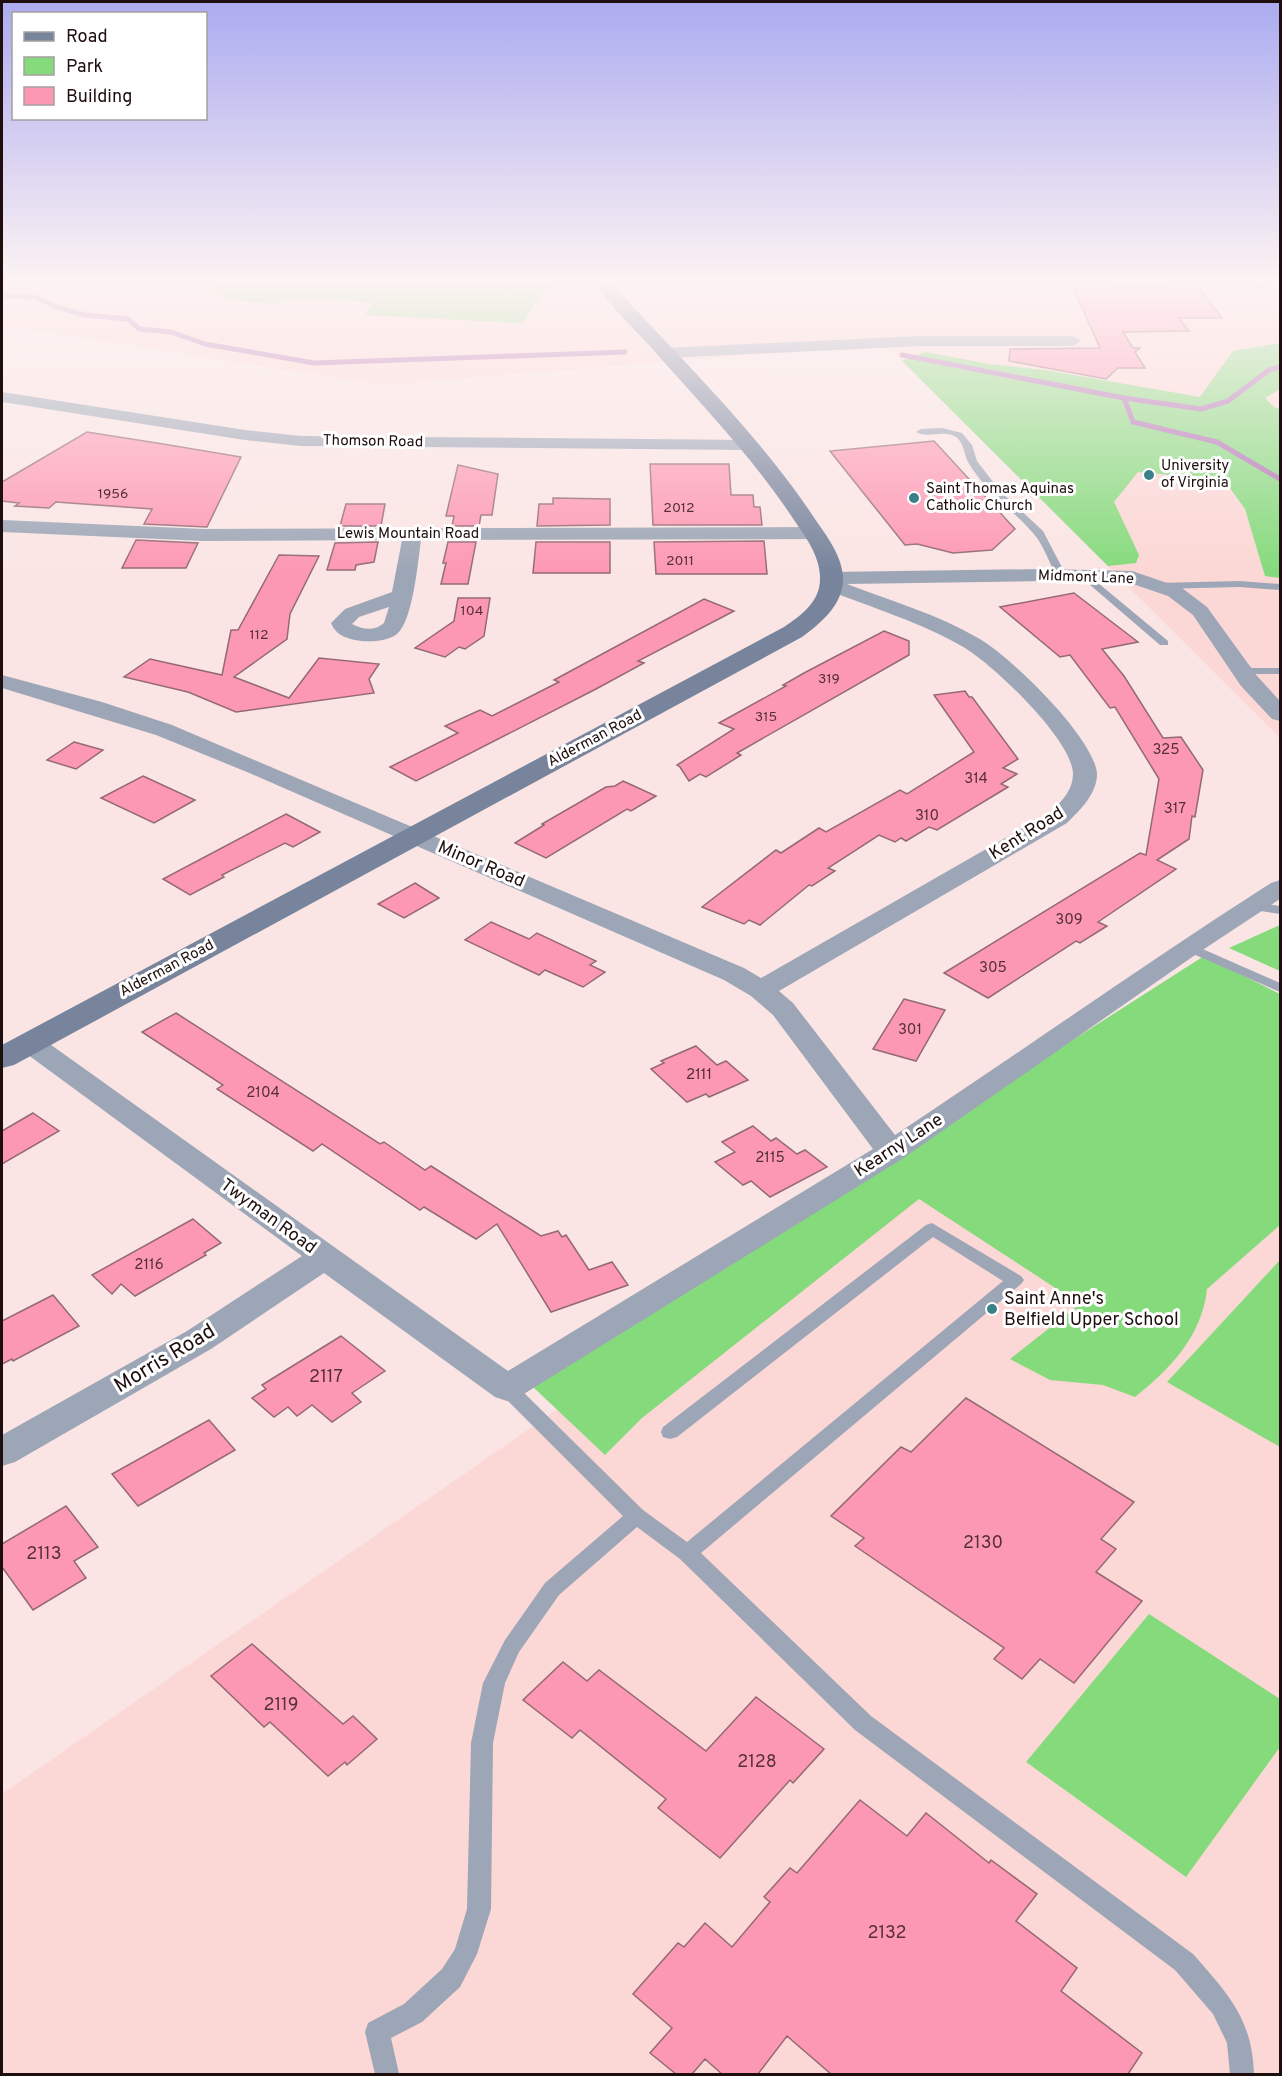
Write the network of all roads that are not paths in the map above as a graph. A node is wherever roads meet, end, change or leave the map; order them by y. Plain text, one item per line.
1 (689, 379) edge
2 (2, 397) edge
3 (921, 432) dead end
4 (749, 445) junction
5 (2, 526) edge
6 (814, 533) junction
7 (413, 534) junction
8 (1061, 575) junction
9 (1086, 576) junction
10 (832, 582) junction
11 (1158, 586) junction
12 (1281, 587) edge
13 (401, 596) dead end
14 (1164, 643) dead end
15 (1281, 670) edge
16 (2, 681) edge
17 (1265, 691) edge
18 (413, 836) junction
19 (1281, 888) edge
20 (1267, 908) edge
21 (1189, 947) junction
22 (1281, 988) edge
23 (761, 990) junction
24 (30, 1043) junction
25 (2, 1058) edge
26 (891, 1152) junction
27 (324, 1257) junction
28 (507, 1388) junction
29 (670, 1432) dead end
30 (2, 1452) edge
31 (636, 1516) junction
32 (687, 1553) junction
33 (387, 2074) edge
34 (1242, 2074) edge

1 - 4 main road
2 - 4 street, Thomson Road
3 - 8 lane
4 - 6 main road
5 - 7 street, Lewis Mountain Road
6 - 7 street, Lewis Mountain Road
6 - 10 main road
7 - 13 street
8 - 9 street, Midmont Lane
8 - 10 street, Midmont Lane
9 - 11 street, Midmont Lane
9 - 14 lane
10 - 18 main road, Alderman Road
10 - 23 street, Kent Road
11 - 12 lane
11 - 17 street, Midmont Lane
15 - 17 lane
16 - 18 street, Minor Road
18 - 23 street, Minor Road
18 - 24 main road, Alderman Road
19 - 20 street, Kearny Lane
20 - 21 street, Kearny Lane
21 - 22 lane
21 - 26 street, Kearny Lane
23 - 26 street, Minor Road
24 - 25 main road, Alderman Road
24 - 27 street, Twyman Road
26 - 28 street, Kearny Lane
27 - 28 street, Twyman Road
27 - 30 street, Morris Road
28 - 31 lane
29 - 32 lane
31 - 32 lane
31 - 33 lane
32 - 34 lane

